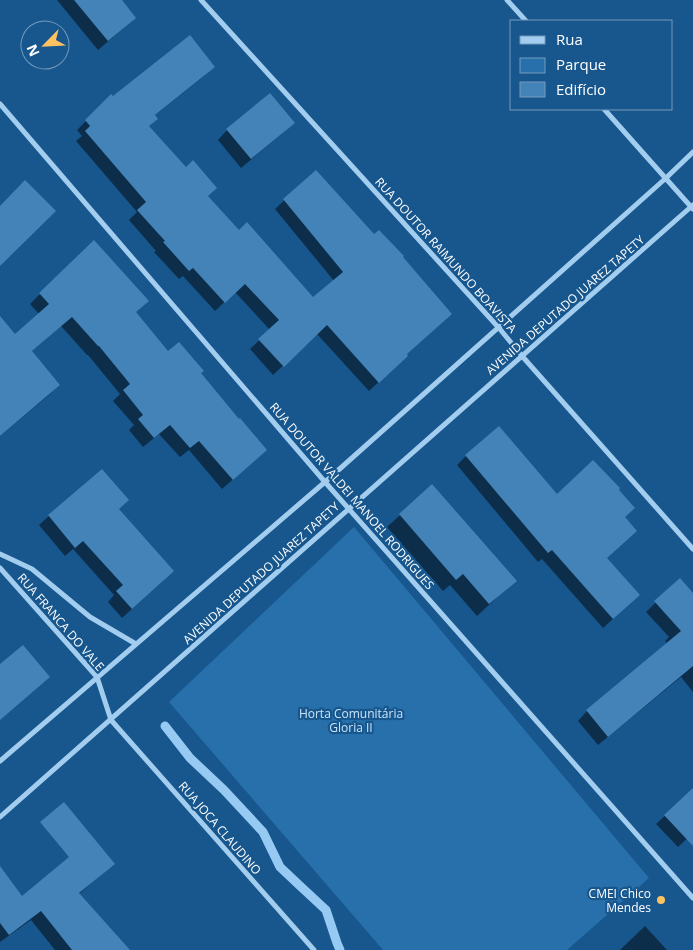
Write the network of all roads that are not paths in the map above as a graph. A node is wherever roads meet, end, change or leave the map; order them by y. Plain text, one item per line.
1 (201, 0) edge
2 (508, 0) edge
3 (525, 20) edge
4 (0, 104) edge
5 (605, 110) edge
6 (693, 152) edge
7 (666, 178) junction
8 (692, 207) edge
9 (499, 328) junction
10 (522, 356) junction
11 (325, 482) junction
12 (349, 508) junction
13 (693, 549) edge
14 (0, 554) edge
15 (0, 568) edge
16 (136, 644) junction
17 (97, 677) junction
18 (111, 720) junction
19 (0, 761) edge
20 (0, 817) edge
21 (693, 898) edge
22 (314, 950) edge

1 - 9 street, RUA DOUTOR RAIMUNDO BOAVISTA
2 - 3 street
4 - 11 street, RUA DOUTOR VALDEI MANOEL RODRIGUES
5 - 7 street
6 - 7 street, AVENIDA DEPUTADO JUAREZ TAPETY
7 - 8 street
7 - 9 street, AVENIDA DEPUTADO JUAREZ TAPETY
8 - 10 street, AVENIDA DEPUTADO JUAREZ TAPETY
9 - 10 street, RUA DOUTOR RAIMUNDO BOAVISTA
9 - 11 street, AVENIDA DEPUTADO JUAREZ TAPETY
10 - 12 street, AVENIDA DEPUTADO JUAREZ TAPETY
10 - 13 street, RUA DOUTOR RAIMUNDO BOAVISTA
11 - 12 street, RUA DOUTOR VALDEI MANOEL RODRIGUES
11 - 16 street, AVENIDA DEPUTADO JUAREZ TAPETY
12 - 18 street, AVENIDA DEPUTADO JUAREZ TAPETY
12 - 21 street, RUA DOUTOR VALDEI MANOEL RODRIGUES
14 - 16 street
15 - 17 street, RUA FRANCA DO VALE
16 - 17 street, AVENIDA DEPUTADO JUAREZ TAPETY
17 - 18 street, RUA FRANCA DO VALE
17 - 19 street, AVENIDA DEPUTADO JUAREZ TAPETY
18 - 20 street, AVENIDA DEPUTADO JUAREZ TAPETY
18 - 22 street, RUA JOCA CLAUDINO

